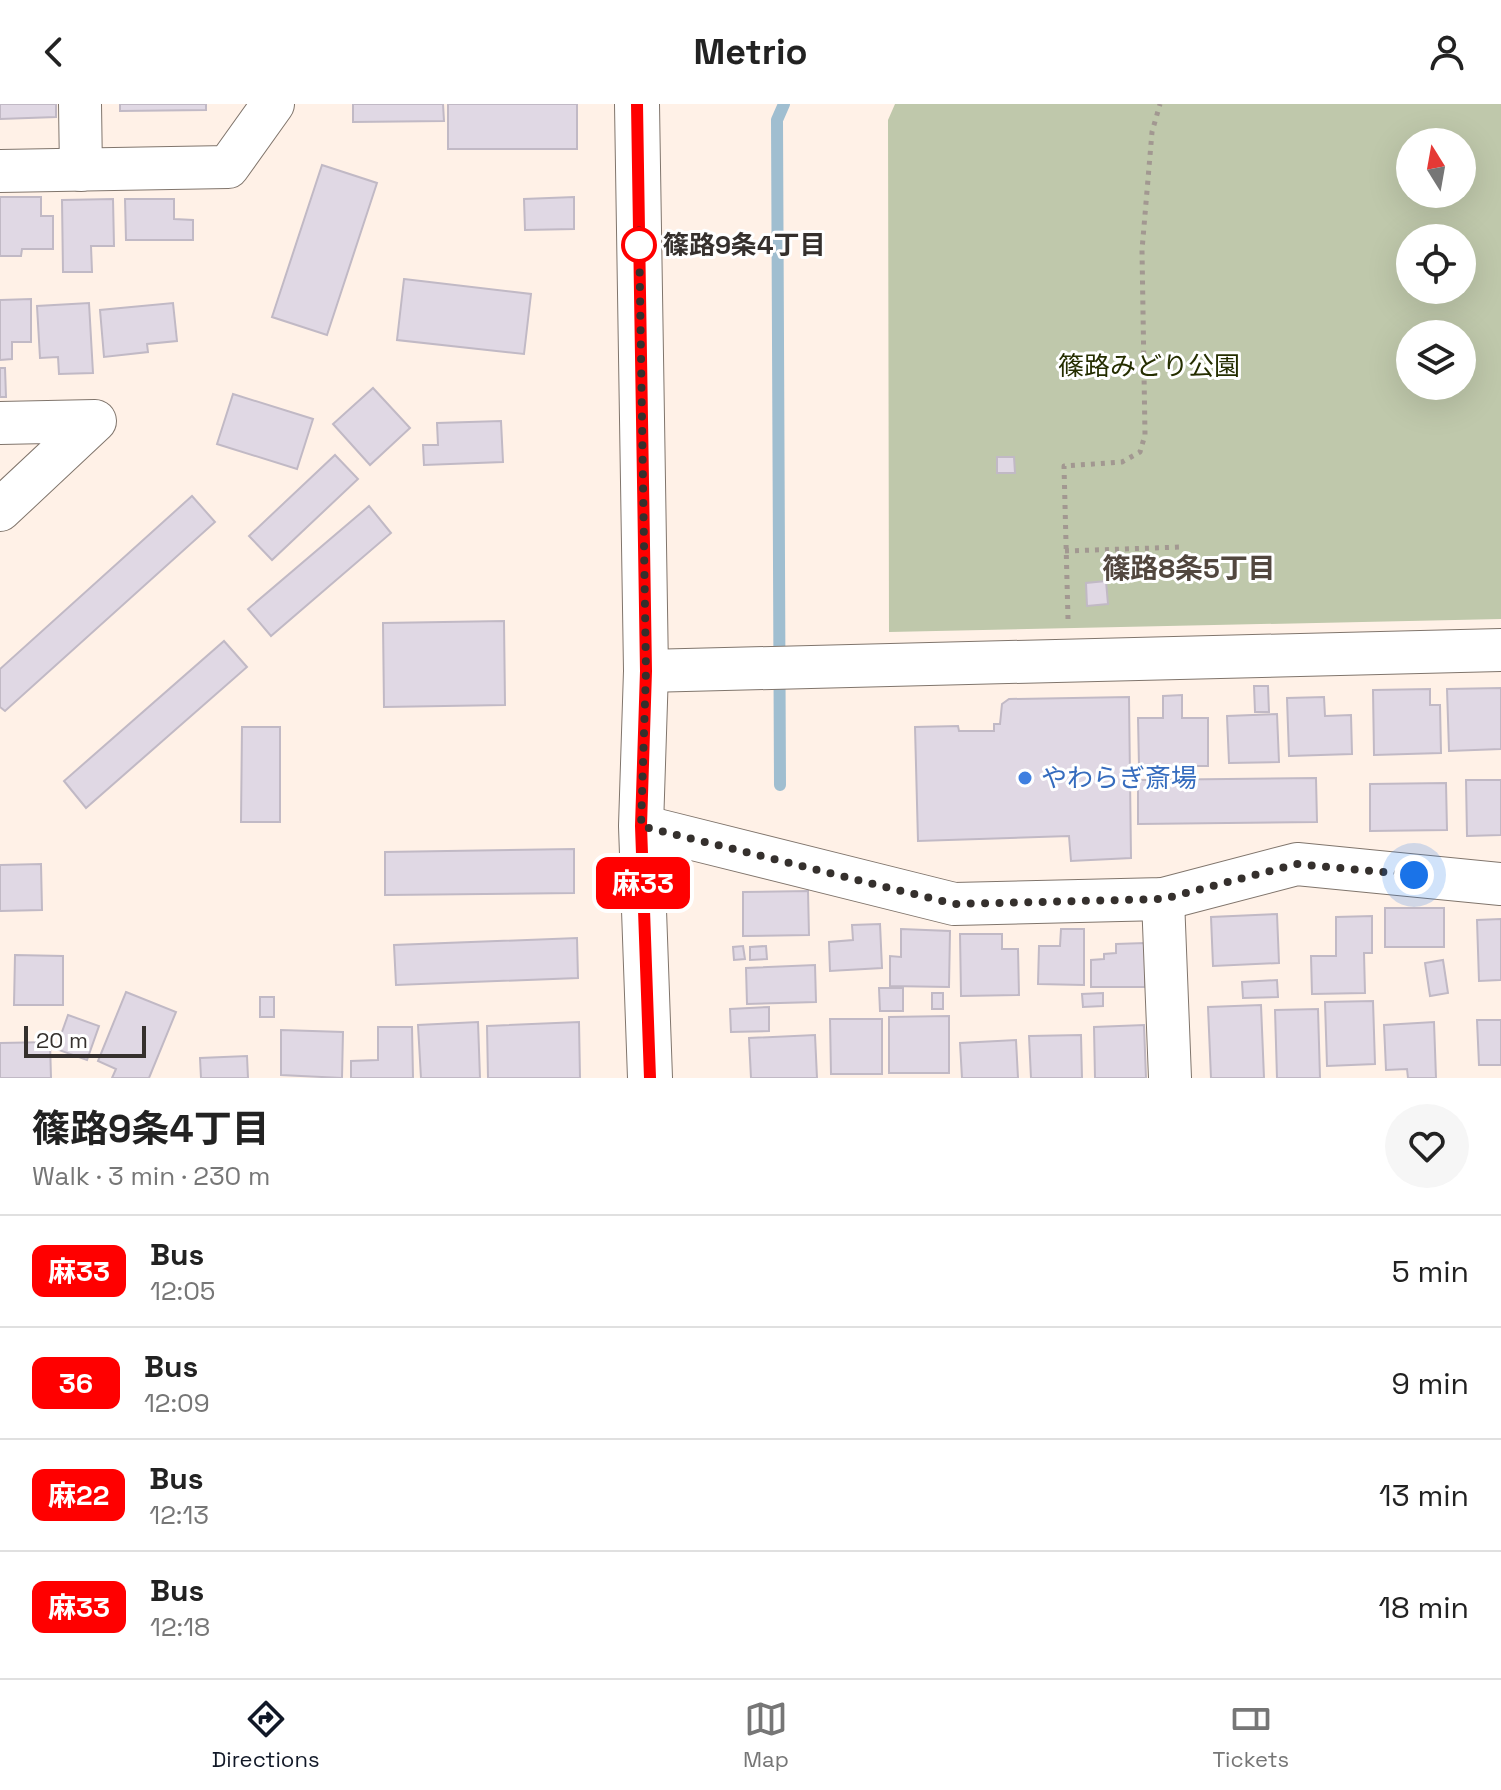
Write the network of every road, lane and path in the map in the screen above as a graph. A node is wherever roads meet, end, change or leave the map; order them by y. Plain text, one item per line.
1 (80, 104) edge
2 (273, 104) edge
3 (637, 104) edge
4 (1160, 104) edge
5 (81, 170) junction
6 (0, 171) edge
7 (0, 423) edge
8 (0, 510) edge
9 (1182, 547) dead end
10 (1065, 551) junction
11 (1068, 622) dead end
12 (1501, 650) edge
13 (646, 671) junction
14 (641, 826) junction
15 (1501, 884) edge
16 (1163, 899) junction
17 (650, 1078) edge
18 (1170, 1078) edge

1 - 5 street
2 - 5 street
3 - 13 main road
4 - 10 path
5 - 6 street
7 - 8 street
9 - 10 path
10 - 11 path
12 - 13 street
13 - 14 main road
14 - 16 street
14 - 17 main road
15 - 16 street
16 - 18 street

